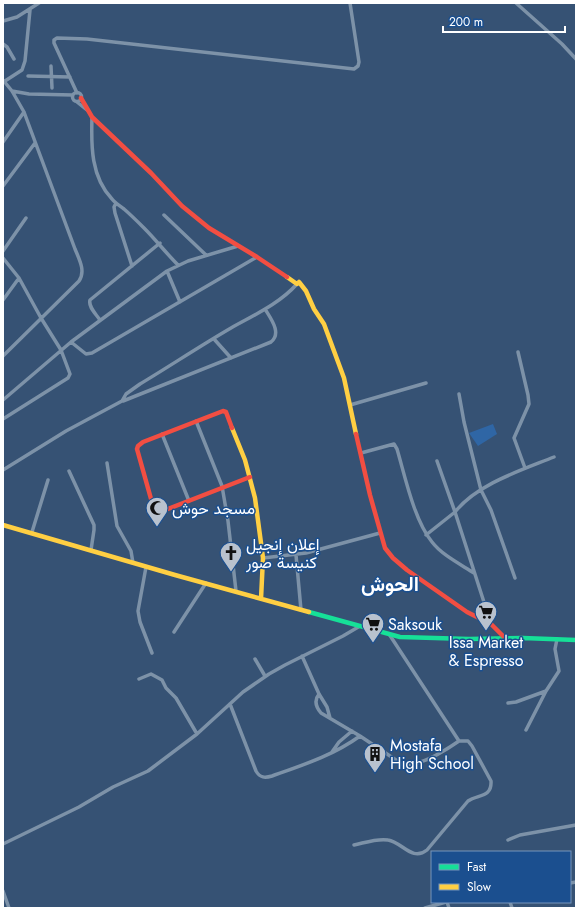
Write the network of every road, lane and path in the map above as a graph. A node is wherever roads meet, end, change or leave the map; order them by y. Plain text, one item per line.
1 (39, 3) edge
2 (350, 3) edge
3 (516, 3) edge
4 (30, 10) junction
5 (3, 21) edge
6 (3, 44) edge
7 (576, 59) edge
8 (14, 60) dead end
9 (51, 66) dead end
10 (28, 76) dead end
11 (51, 77) junction
12 (70, 77) junction
13 (4, 80) edge
14 (52, 88) dead end
15 (12, 91) junction
16 (77, 93) junction
17 (73, 95) junction
18 (81, 98) junction
19 (77, 102) junction
20 (87, 110) junction
21 (24, 112) junction
22 (92, 117) junction
23 (3, 142) edge
24 (35, 143) junction
25 (3, 186) edge
26 (116, 203) junction
27 (164, 215) dead end
28 (26, 218) dead end
29 (160, 243) junction
30 (238, 246) junction
31 (3, 251) edge
32 (206, 255) junction
33 (257, 256) junction
34 (3, 258) edge
35 (178, 265) junction
36 (132, 266) junction
37 (167, 271) junction
38 (19, 278) junction
39 (296, 284) junction
40 (3, 300) edge
41 (180, 302) junction
42 (265, 309) junction
43 (41, 318) junction
44 (100, 320) junction
45 (214, 339) junction
46 (71, 342) junction
47 (61, 350) junction
48 (518, 352) dead end
49 (3, 356) edge
50 (231, 358) junction
51 (426, 382) dead end
52 (140, 384) junction
53 (149, 390) junction
54 (459, 394) dead end
55 (3, 400) edge
56 (122, 401) junction
57 (350, 405) junction
58 (3, 420) edge
59 (196, 420) junction
60 (162, 434) junction
61 (361, 452) junction
62 (554, 457) dead end
63 (437, 461) dead end
64 (107, 463) dead end
65 (525, 468) junction
66 (3, 470) edge
67 (69, 471) dead end
68 (250, 477) junction
69 (48, 480) dead end
70 (222, 486) junction
71 (481, 490) junction
72 (189, 501) junction
73 (455, 512) junction
74 (3, 525) edge
75 (32, 532) junction
76 (380, 533) junction
77 (426, 535) junction
78 (91, 550) junction
79 (296, 554) junction
80 (263, 558) junction
81 (133, 563) junction
82 (146, 566) junction
83 (474, 574) junction
84 (515, 578) dead end
85 (206, 584) junction
86 (236, 592) junction
87 (261, 599) junction
88 (301, 610) junction
89 (491, 624) junction
90 (360, 626) junction
91 (174, 632) dead end
92 (389, 634) junction
93 (505, 638) junction
94 (557, 639) junction
95 (576, 640) edge
96 (152, 653) dead end
97 (302, 656) junction
98 (255, 659) dead end
99 (265, 676) junction
100 (139, 679) dead end
101 (546, 691) junction
102 (319, 694) junction
103 (508, 703) dead end
104 (230, 704) junction
105 (330, 718) junction
106 (526, 730) dead end
107 (352, 731) junction
108 (197, 734) junction
109 (360, 736) junction
110 (459, 741) junction
111 (332, 752) junction
112 (576, 825) edge
113 (508, 840) dead end
114 (3, 844) edge
115 (354, 845) dead end
116 (3, 891) edge
117 (442, 903) edge
118 (9, 908) edge
119 (425, 908) edge

1 - 4 street
2 - 12 street
3 - 7 street
4 - 5 street
4 - 13 street
6 - 8 street
9 - 11 street
10 - 11 street
11 - 12 street
11 - 14 street
12 - 16 street
13 - 15 street
15 - 17 street
15 - 21 street
16 - 17 street
16 - 18 street
17 - 19 street
18 - 19 street
18 - 20 street
19 - 20 street
20 - 22 street
21 - 23 street
21 - 24 street
22 - 26 street
22 - 30 street
24 - 25 street
24 - 43 street
26 - 29 street
26 - 36 street
27 - 32 street
28 - 31 street
29 - 35 street
29 - 36 street
30 - 32 street
30 - 33 street
32 - 35 street
33 - 39 street
33 - 41 street
34 - 38 street
35 - 37 street
36 - 44 street
37 - 41 street
37 - 44 street
38 - 40 street
38 - 43 street
39 - 42 street
39 - 57 street
41 - 46 street
42 - 45 street
42 - 50 street
43 - 47 street
43 - 49 street
44 - 46 street
45 - 50 street
45 - 52 street
46 - 47 street
47 - 55 street
47 - 58 street
48 - 65 street
50 - 53 street
51 - 57 street
52 - 53 street
52 - 56 street
53 - 56 street
54 - 71 street
56 - 66 street
57 - 61 street
59 - 60 street
59 - 68 street
59 - 70 street
60 - 72 street
60 - 72 street
61 - 76 street
61 - 77 street
62 - 65 street
63 - 73 street
64 - 81 street
65 - 71 street
67 - 78 street
68 - 70 street
68 - 80 street
69 - 75 street
70 - 72 street
70 - 86 street
71 - 73 street
71 - 84 street
73 - 77 street
73 - 83 street
74 - 75 street
75 - 78 street
76 - 79 street
76 - 89 street
77 - 83 street
78 - 81 street
79 - 80 street
79 - 88 street
80 - 87 street
81 - 82 street
82 - 85 street
82 - 96 street
83 - 89 street
85 - 86 street
85 - 91 street
86 - 87 street
87 - 88 street
88 - 90 street
89 - 93 street
90 - 92 street
90 - 97 street
92 - 93 street
92 - 110 street
93 - 94 street
94 - 95 street
94 - 101 street
97 - 99 street
97 - 102 street
98 - 99 street
99 - 104 street
100 - 108 street
101 - 103 street
101 - 106 street
102 - 105 street
102 - 105 street
104 - 108 street
104 - 111 street
105 - 107 street
107 - 109 street
107 - 111 street
108 - 114 street
109 - 110 street
109 - 111 street
110 - 115 street
112 - 113 street
116 - 118 street
117 - 119 street

